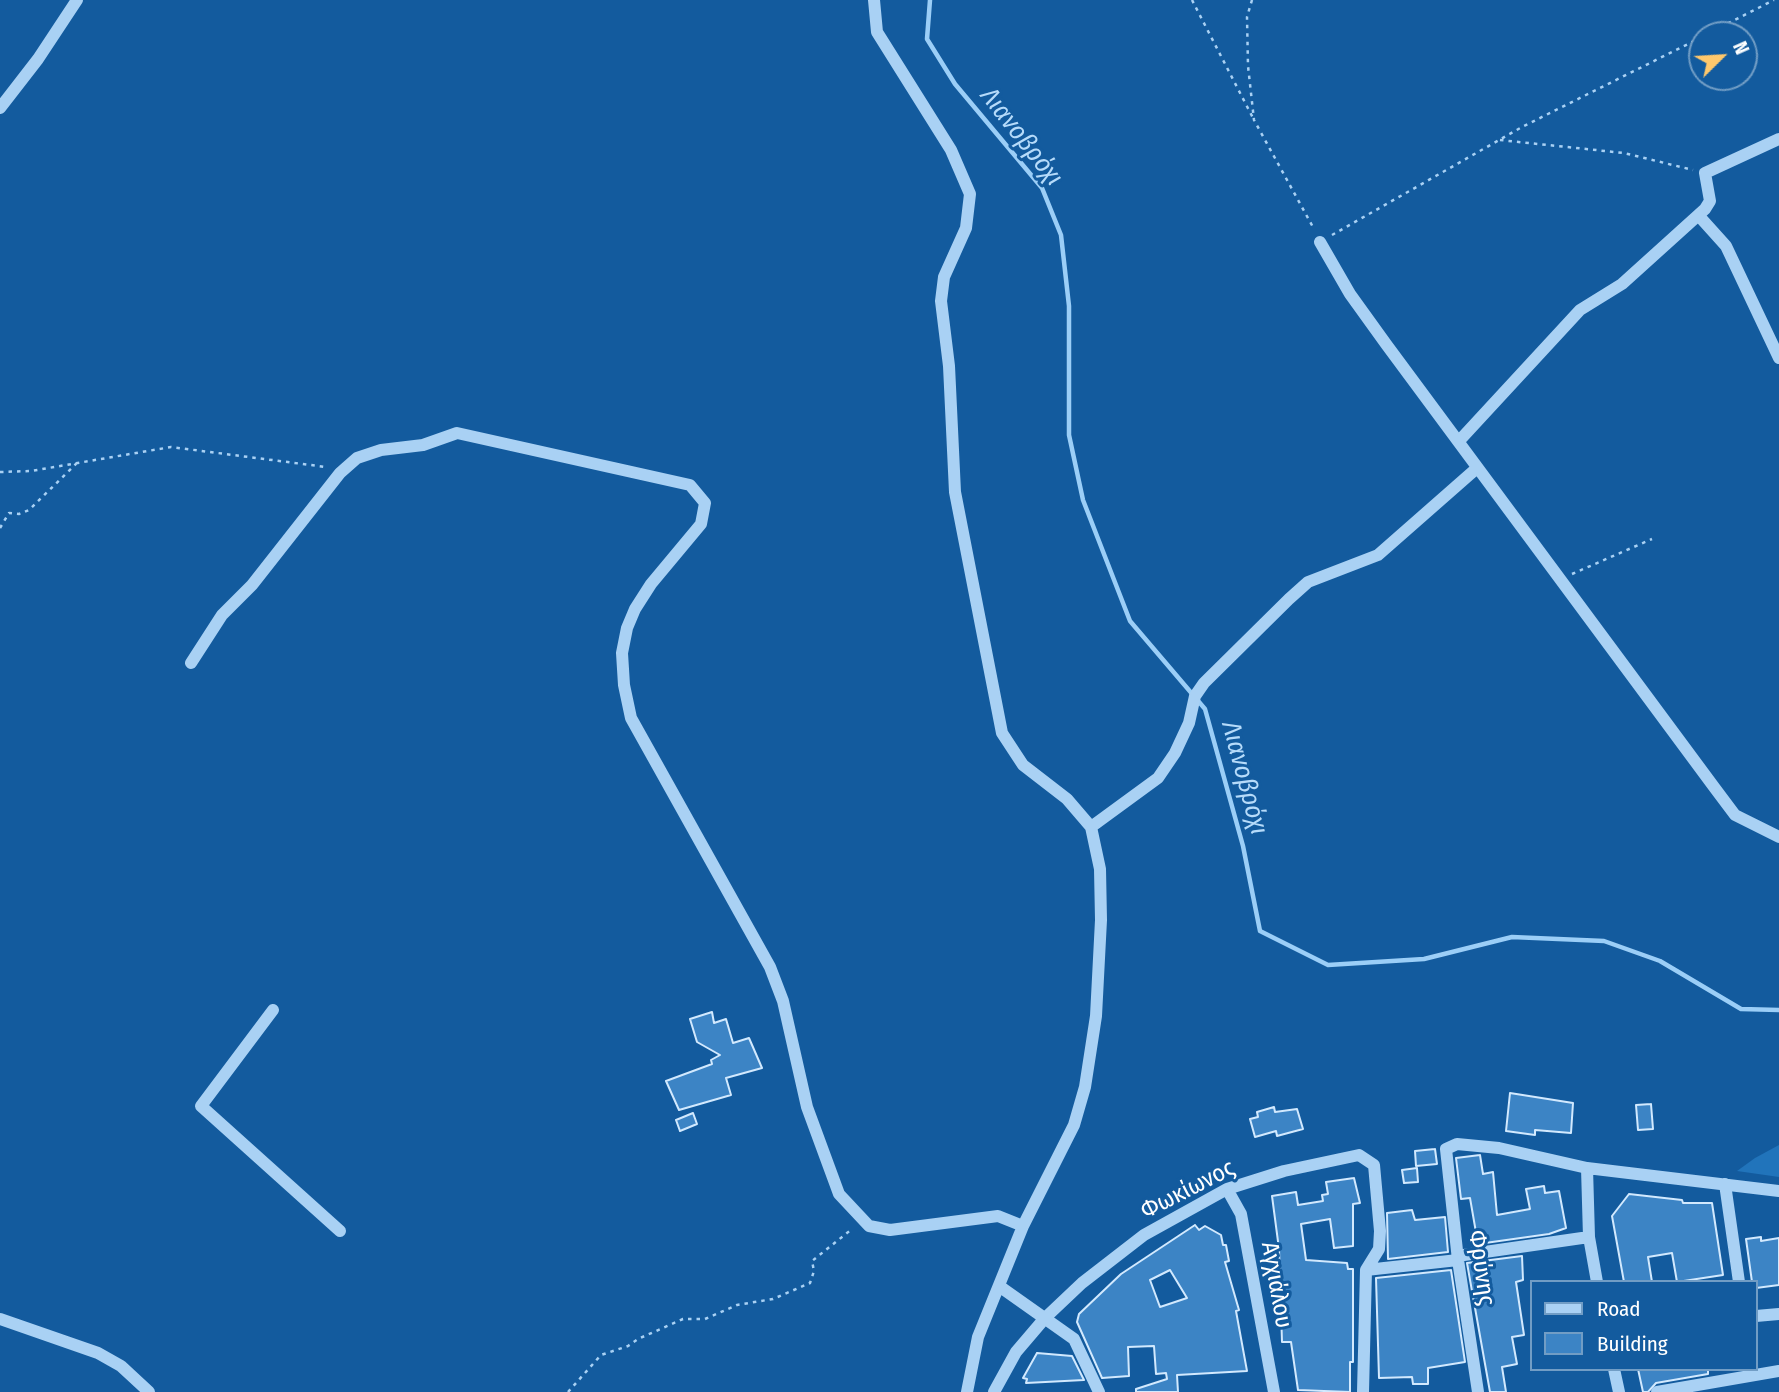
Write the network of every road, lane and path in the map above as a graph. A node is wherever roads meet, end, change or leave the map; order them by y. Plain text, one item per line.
1 (77, 0) edge
2 (874, 0) edge
3 (1192, 0) edge
4 (1252, 0) edge
5 (1774, 0) edge
6 (1733, 21) edge
7 (1688, 44) edge
8 (0, 108) edge
9 (1254, 120) junction
10 (1779, 139) edge
11 (1500, 140) junction
12 (1705, 173) junction
13 (1699, 216) junction
14 (1320, 242) junction
15 (1779, 358) edge
16 (1459, 441) junction
17 (79, 461) junction
18 (347, 467) junction
19 (1477, 468) junction
20 (0, 472) edge
21 (0, 528) edge
22 (1652, 539) dead end
23 (1559, 580) junction
24 (191, 663) dead end
25 (1091, 827) junction
26 (1779, 838) edge
27 (273, 1010) dead end
28 (1587, 1168) junction
29 (1724, 1184) junction
30 (1227, 1189) junction
31 (1779, 1191) edge
32 (863, 1220) junction
33 (1023, 1226) junction
34 (340, 1231) dead end
35 (1588, 1237) junction
36 (1458, 1258) junction
37 (1366, 1270) junction
38 (1597, 1280) edge
39 (1739, 1280) edge
40 (999, 1286) junction
41 (1779, 1314) edge
42 (1758, 1315) edge
43 (1045, 1318) junction
44 (0, 1319) edge
45 (1614, 1371) edge
46 (1779, 1371) edge
47 (1753, 1373) edge
48 (149, 1392) edge
49 (568, 1392) edge
50 (967, 1392) edge
51 (994, 1392) edge
52 (1099, 1392) edge
53 (1274, 1392) edge
54 (1363, 1392) edge
55 (1478, 1392) edge
56 (1619, 1392) edge
57 (1657, 1392) edge

1 - 8 street
2 - 25 street
3 - 9 path
4 - 9 path
5 - 6 path
7 - 11 path
9 - 14 path
10 - 12 street
11 - 12 path
11 - 14 path
12 - 13 street
13 - 15 street
13 - 16 street
14 - 16 street
16 - 19 street
17 - 18 path
17 - 20 path
17 - 21 path
18 - 24 street
18 - 32 street
19 - 23 street
19 - 25 street
22 - 23 path
23 - 26 street
25 - 33 street
27 - 34 street
28 - 29 street
28 - 35 street
28 - 36 street, Φρύνης
29 - 31 street
29 - 39 street
30 - 37 street, Φωκίωνος
30 - 43 street, Φωκίωνος
30 - 53 street, Αγχιάλου
32 - 33 street
32 - 49 path
33 - 40 street
35 - 36 street
35 - 38 street
36 - 37 street
36 - 55 street, Φρύνης
37 - 54 street
40 - 43 street
40 - 50 street
41 - 42 street
43 - 51 street, Φωκίωνος
43 - 52 street
44 - 48 street
45 - 56 street
46 - 47 street
47 - 57 street

